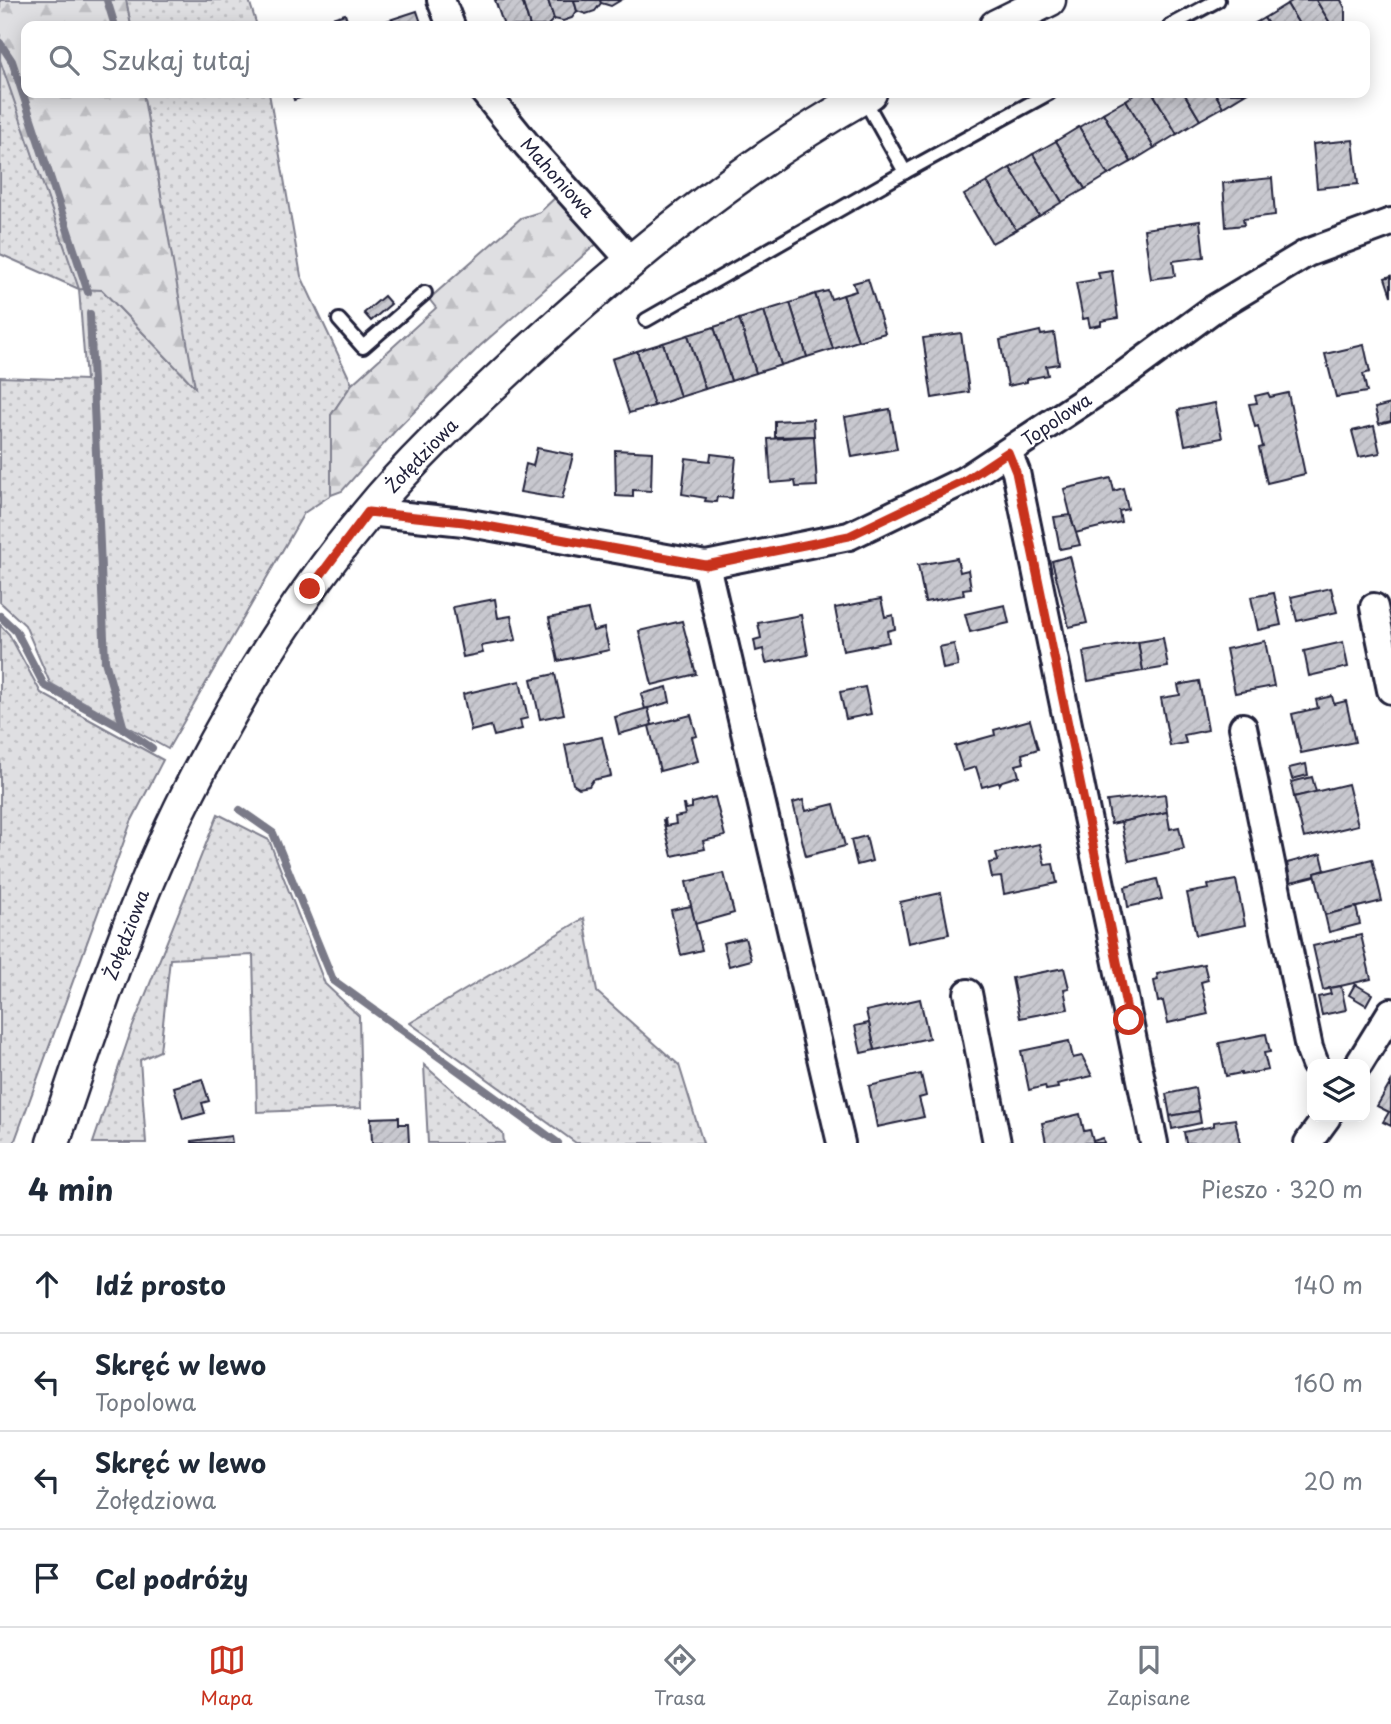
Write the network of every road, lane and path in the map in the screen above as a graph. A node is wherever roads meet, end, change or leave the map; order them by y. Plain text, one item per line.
1 (441, 0) edge
2 (1049, 0) edge
3 (1218, 0) edge
4 (448, 21) edge
5 (1006, 21) edge
6 (1179, 21) edge
7 (489, 98) edge
8 (861, 98) edge
9 (868, 98) edge
10 (1040, 98) edge
11 (905, 172) junction
12 (1391, 222) edge
13 (631, 261) junction
14 (425, 293) dead end
15 (339, 320) dead end
16 (646, 320) dead end
17 (1008, 452) junction
18 (368, 512) junction
19 (706, 565) junction
20 (1374, 607) dead end
21 (1391, 690) edge
22 (1243, 727) dead end
23 (968, 993) dead end
24 (1391, 1012) edge
25 (1313, 1059) edge
26 (1362, 1059) edge
27 (1323, 1122) edge
28 (53, 1143) edge
29 (841, 1143) edge
30 (997, 1143) edge
31 (1154, 1143) edge
32 (1308, 1143) edge

1 - 4 street
2 - 5 street
3 - 6 lane
7 - 13 street, Mahoniowa
8 - 13 street, Żołędziowa
9 - 11 lane
10 - 11 lane
11 - 16 lane
12 - 17 street, Topolowa
13 - 18 street, Żołędziowa
14 - 15 lane
17 - 19 street, Topolowa
17 - 31 street
18 - 19 street, Topolowa
18 - 28 street, Żołędziowa
19 - 29 street
20 - 21 street
22 - 25 street
23 - 30 street
24 - 26 street
27 - 32 street

